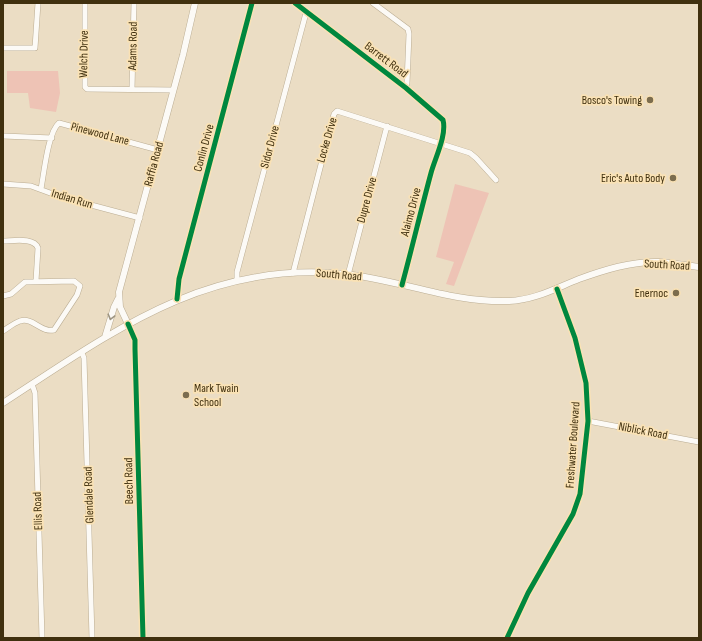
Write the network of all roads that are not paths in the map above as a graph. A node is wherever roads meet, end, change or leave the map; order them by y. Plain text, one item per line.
1 (38, 3) edge
2 (85, 3) edge
3 (134, 3) edge
4 (195, 3) edge
5 (252, 3) edge
6 (295, 3) edge
7 (373, 3) edge
8 (306, 13) junction
9 (3, 48) edge
10 (406, 88) junction
11 (132, 89) junction
12 (173, 90) junction
13 (387, 126) junction
14 (3, 136) edge
15 (52, 138) junction
16 (440, 144) junction
17 (158, 150) junction
18 (496, 180) dead end
19 (3, 184) edge
20 (41, 189) junction
21 (140, 218) junction
22 (3, 241) edge
23 (699, 267) edge
24 (293, 273) junction
25 (348, 275) junction
26 (36, 281) junction
27 (237, 281) junction
28 (402, 285) junction
29 (557, 289) junction
30 (3, 296) edge
31 (118, 299) junction
32 (177, 300) junction
33 (128, 324) junction
34 (3, 331) edge
35 (105, 337) junction
36 (82, 353) junction
37 (32, 384) junction
38 (3, 403) edge
39 (588, 421) junction
40 (699, 442) edge
41 (42, 638) edge
42 (92, 638) edge
43 (143, 638) edge
44 (507, 638) edge

1 - 9 street
2 - 11 street, Welch Drive
3 - 11 street, Adams Road
4 - 12 main road, Raffia Road
5 - 32 street, Conlin Drive
6 - 8 street, Barrett Road
7 - 10 street
8 - 10 street, Barrett Road
8 - 27 street, Sidor Drive
10 - 16 street, Barrett Road
11 - 12 street, Welch Drive
12 - 17 main road, Raffia Road
13 - 16 street, Locke Drive
13 - 24 street, Locke Drive
13 - 25 street, Dupre Drive
14 - 15 street
15 - 17 street, Pinewood Lane
15 - 20 street
16 - 18 street, Locke Drive
16 - 28 street, Alaimo Drive
17 - 21 main road, Raffia Road
19 - 20 street, Indian Run
20 - 21 street, Indian Run
21 - 31 main road, Raffia Road
22 - 26 street
23 - 29 main road, South Road
24 - 25 main road, South Road
24 - 27 main road, South Road
25 - 28 main road, South Road
26 - 30 street
26 - 34 street
27 - 32 main road, South Road
28 - 29 main road, South Road
29 - 39 street, Freshwater Boulevard
31 - 33 main road
31 -> 35 main road, Raffia Road
32 - 33 main road, South Road
33 - 35 main road, South Road
33 - 43 street, Beech Road
35 - 36 main road, South Road
36 - 37 main road, South Road
36 - 42 street, Glendale Road
37 - 38 main road, South Road
37 - 41 street, Ellis Road
39 - 40 street, Niblick Road
39 - 44 street, Freshwater Boulevard

